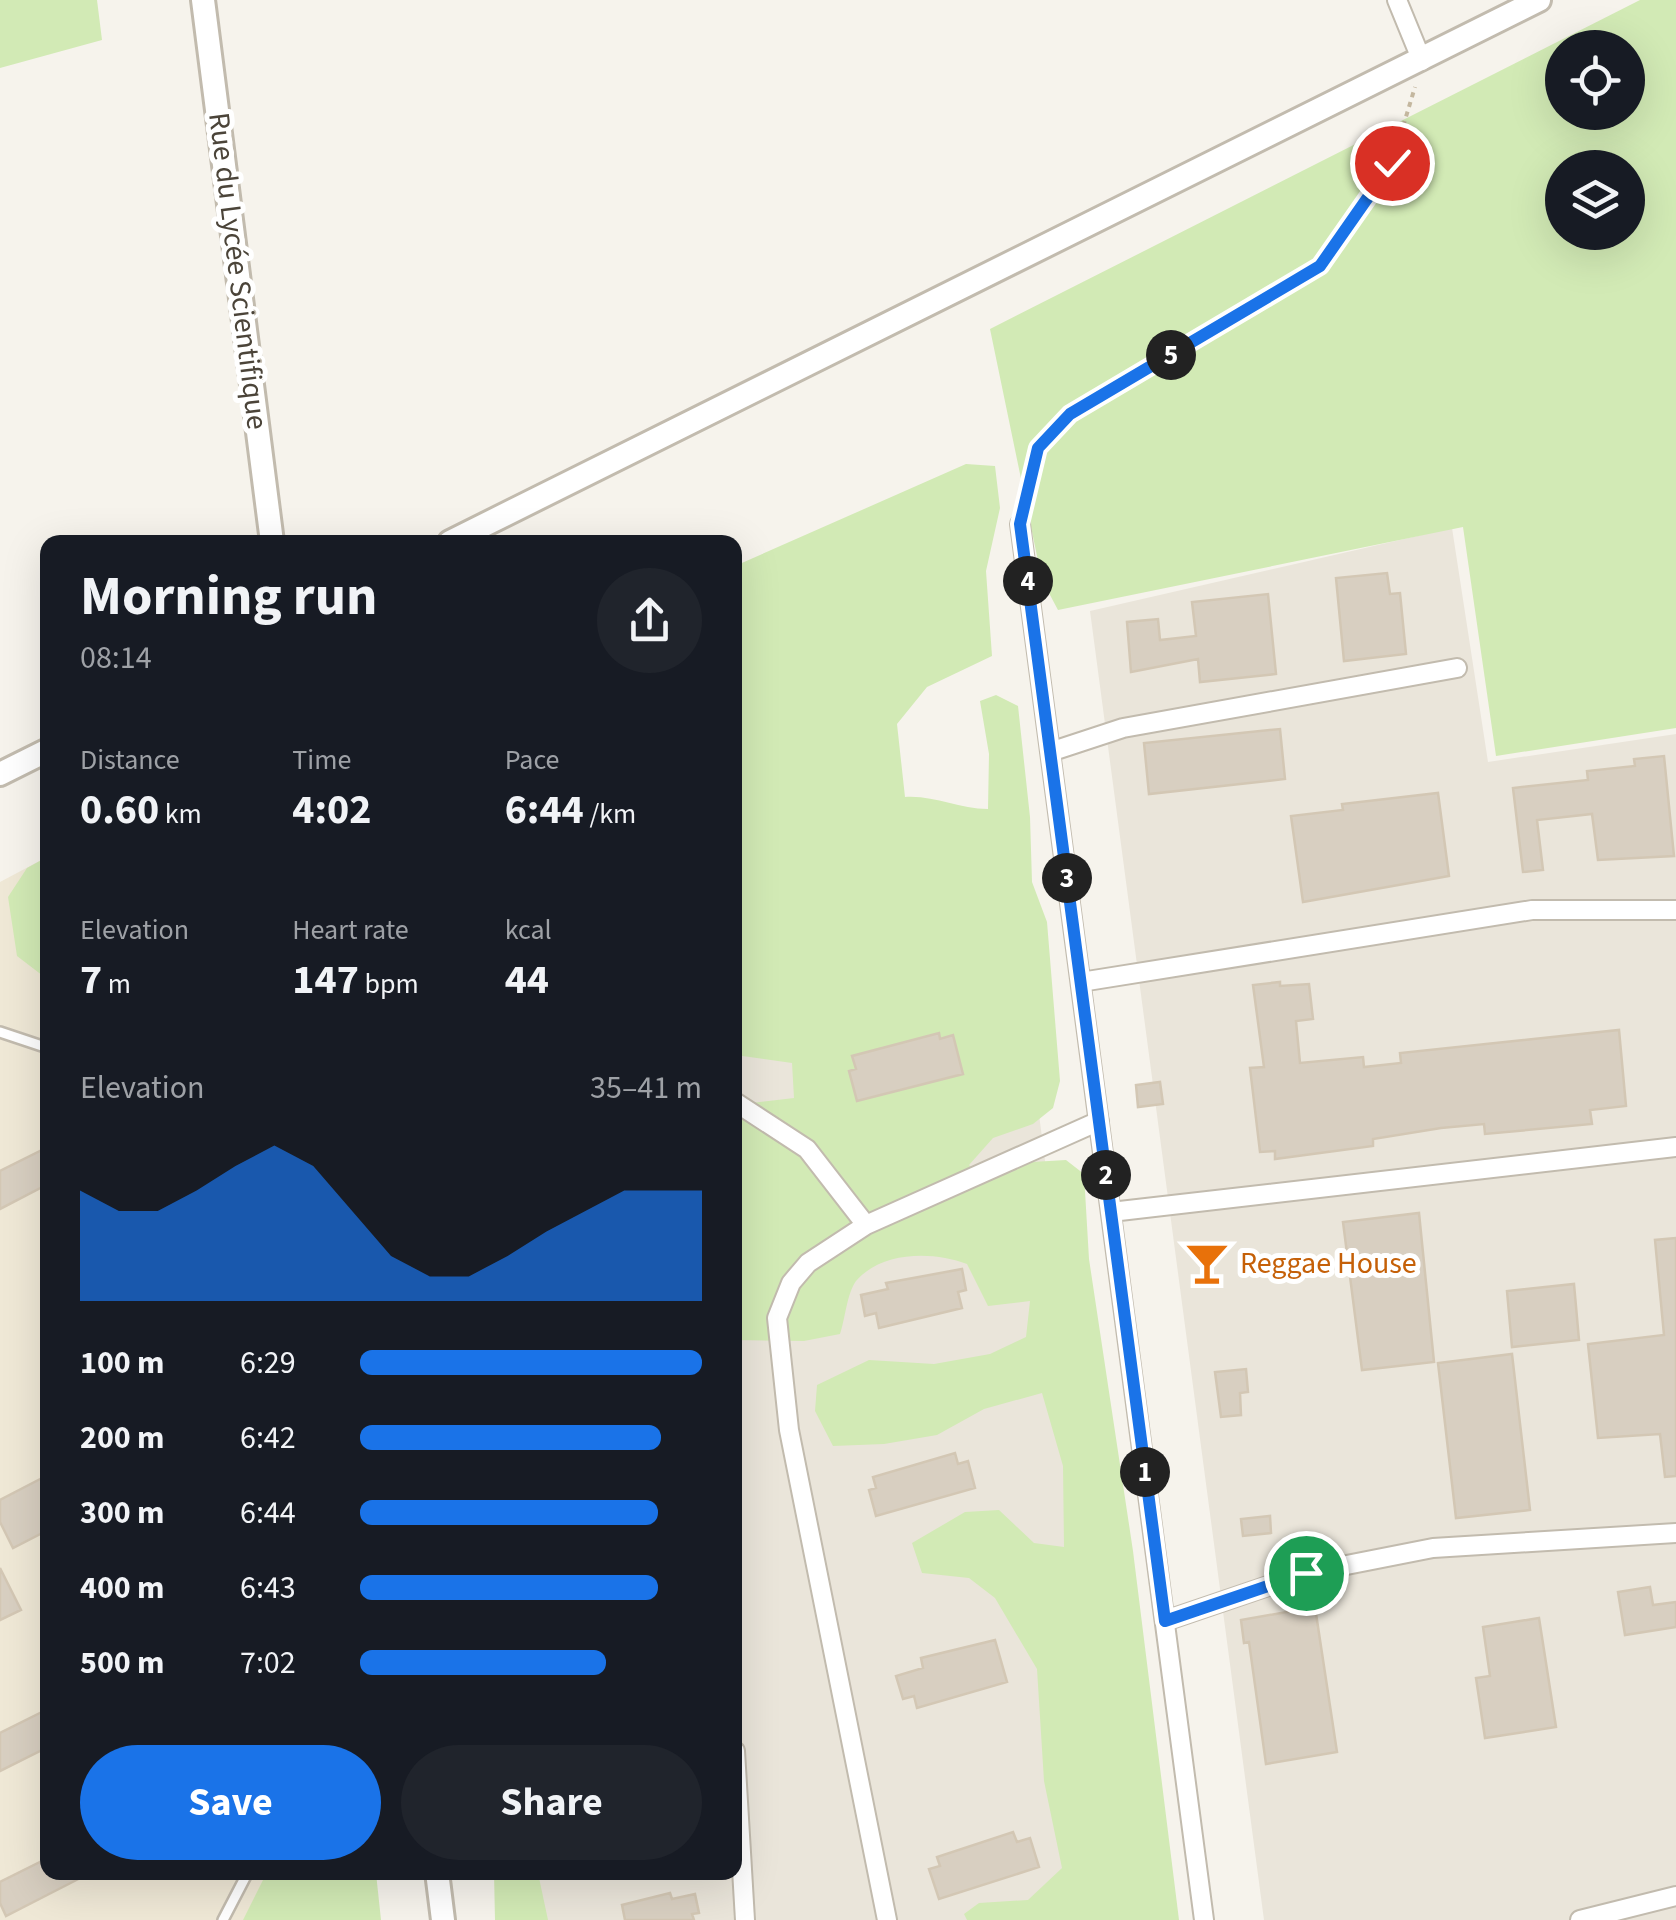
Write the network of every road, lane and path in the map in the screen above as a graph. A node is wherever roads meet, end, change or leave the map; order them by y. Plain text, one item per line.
1 (203, 0) edge
2 (1397, 0) edge
3 (1539, 0) edge
4 (1422, 61) junction
5 (1020, 524) joint
6 (271, 535) edge
7 (464, 535) edge
8 (1458, 668) dead end
9 (1050, 752) junction
10 (40, 754) edge
11 (0, 774) edge
12 (1676, 910) edge
13 (1081, 982) junction
14 (0, 1032) edge
15 (40, 1045) edge
16 (742, 1107) edge
17 (1099, 1120) junction
18 (1676, 1147) edge
19 (1111, 1212) junction
20 (866, 1225) junction
21 (1676, 1533) edge
22 (1165, 1621) junction
23 (742, 1869) edge
24 (244, 1880) edge
25 (438, 1880) edge
26 (1676, 1896) edge
27 (223, 1920) edge
28 (443, 1920) edge
29 (745, 1920) edge
30 (886, 1920) edge
31 (1204, 1920) edge
32 (1580, 1920) edge

1 - 6 street, Rue du Lycée Scientifique
2 - 4 street
3 - 4 street
4 - 5 path
4 - 7 street
5 - 9 street
8 - 9 street
9 - 13 street
10 - 11 street
12 - 13 street
13 - 17 street
14 - 15 lane
16 - 20 street
17 - 19 street
17 - 20 street
18 - 19 street
19 - 22 street
20 - 30 street
21 - 22 street
22 - 31 street
23 - 29 street
24 - 27 lane
25 - 28 street
26 - 32 street

